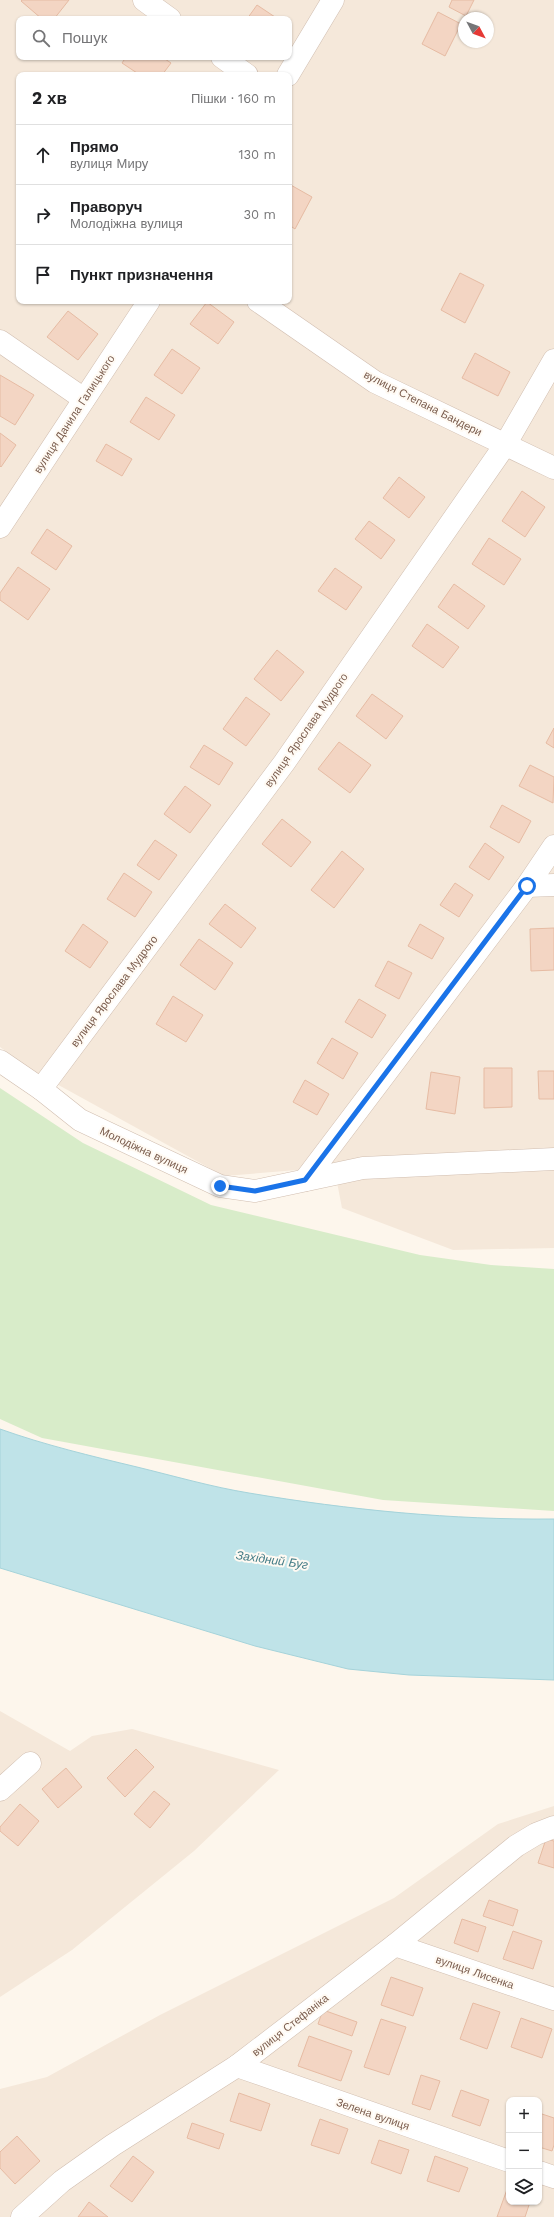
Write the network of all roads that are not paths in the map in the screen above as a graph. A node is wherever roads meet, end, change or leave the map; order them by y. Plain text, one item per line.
1 (144, 0) edge
2 (333, 0) edge
3 (166, 16) edge
4 (226, 60) edge
5 (243, 72) edge
6 (290, 72) edge
7 (147, 304) edge
8 (262, 304) edge
9 (0, 341) edge
10 (554, 360) edge
11 (84, 399) junction
12 (505, 445) junction
13 (554, 468) edge
14 (0, 527) edge
15 (554, 846) edge
16 (554, 885) edge
17 (527, 886) junction
18 (0, 1061) edge
19 (41, 1089) junction
20 (554, 1159) edge
21 (305, 1180) junction
22 (30, 1763) dead end
23 (0, 1790) edge
24 (554, 1827) edge
25 (395, 1944) junction
26 (554, 1999) edge
27 (237, 2066) junction
28 (506, 2160) edge
29 (542, 2173) edge
30 (554, 2177) edge
31 (22, 2217) edge

1 - 3 street
2 - 6 street
4 - 5 street
7 - 11 street, вулиця Данила Галицького
8 - 12 street, вулиця Степана Бандери
9 - 11 street
10 - 12 street, вулиця Ярослава Мудрого
11 - 14 street, вулиця Данила Галицького
12 - 13 street, вулиця Степана Бандери
12 - 19 street, вулиця Ярослава Мудрого
15 - 17 street
16 - 17 street
17 - 21 street
18 - 19 street, Молодіжна вулиця
19 - 21 street, Молодіжна вулиця
20 - 21 street, Молодіжна вулиця
22 - 23 street
24 - 25 street, вулиця Стефаніка
25 - 26 street, вулиця Лисенка
25 - 27 street, вулиця Стефаніка
27 - 28 street, Зелена вулиця
27 - 31 street, вулиця Стефаніка
29 - 30 street

